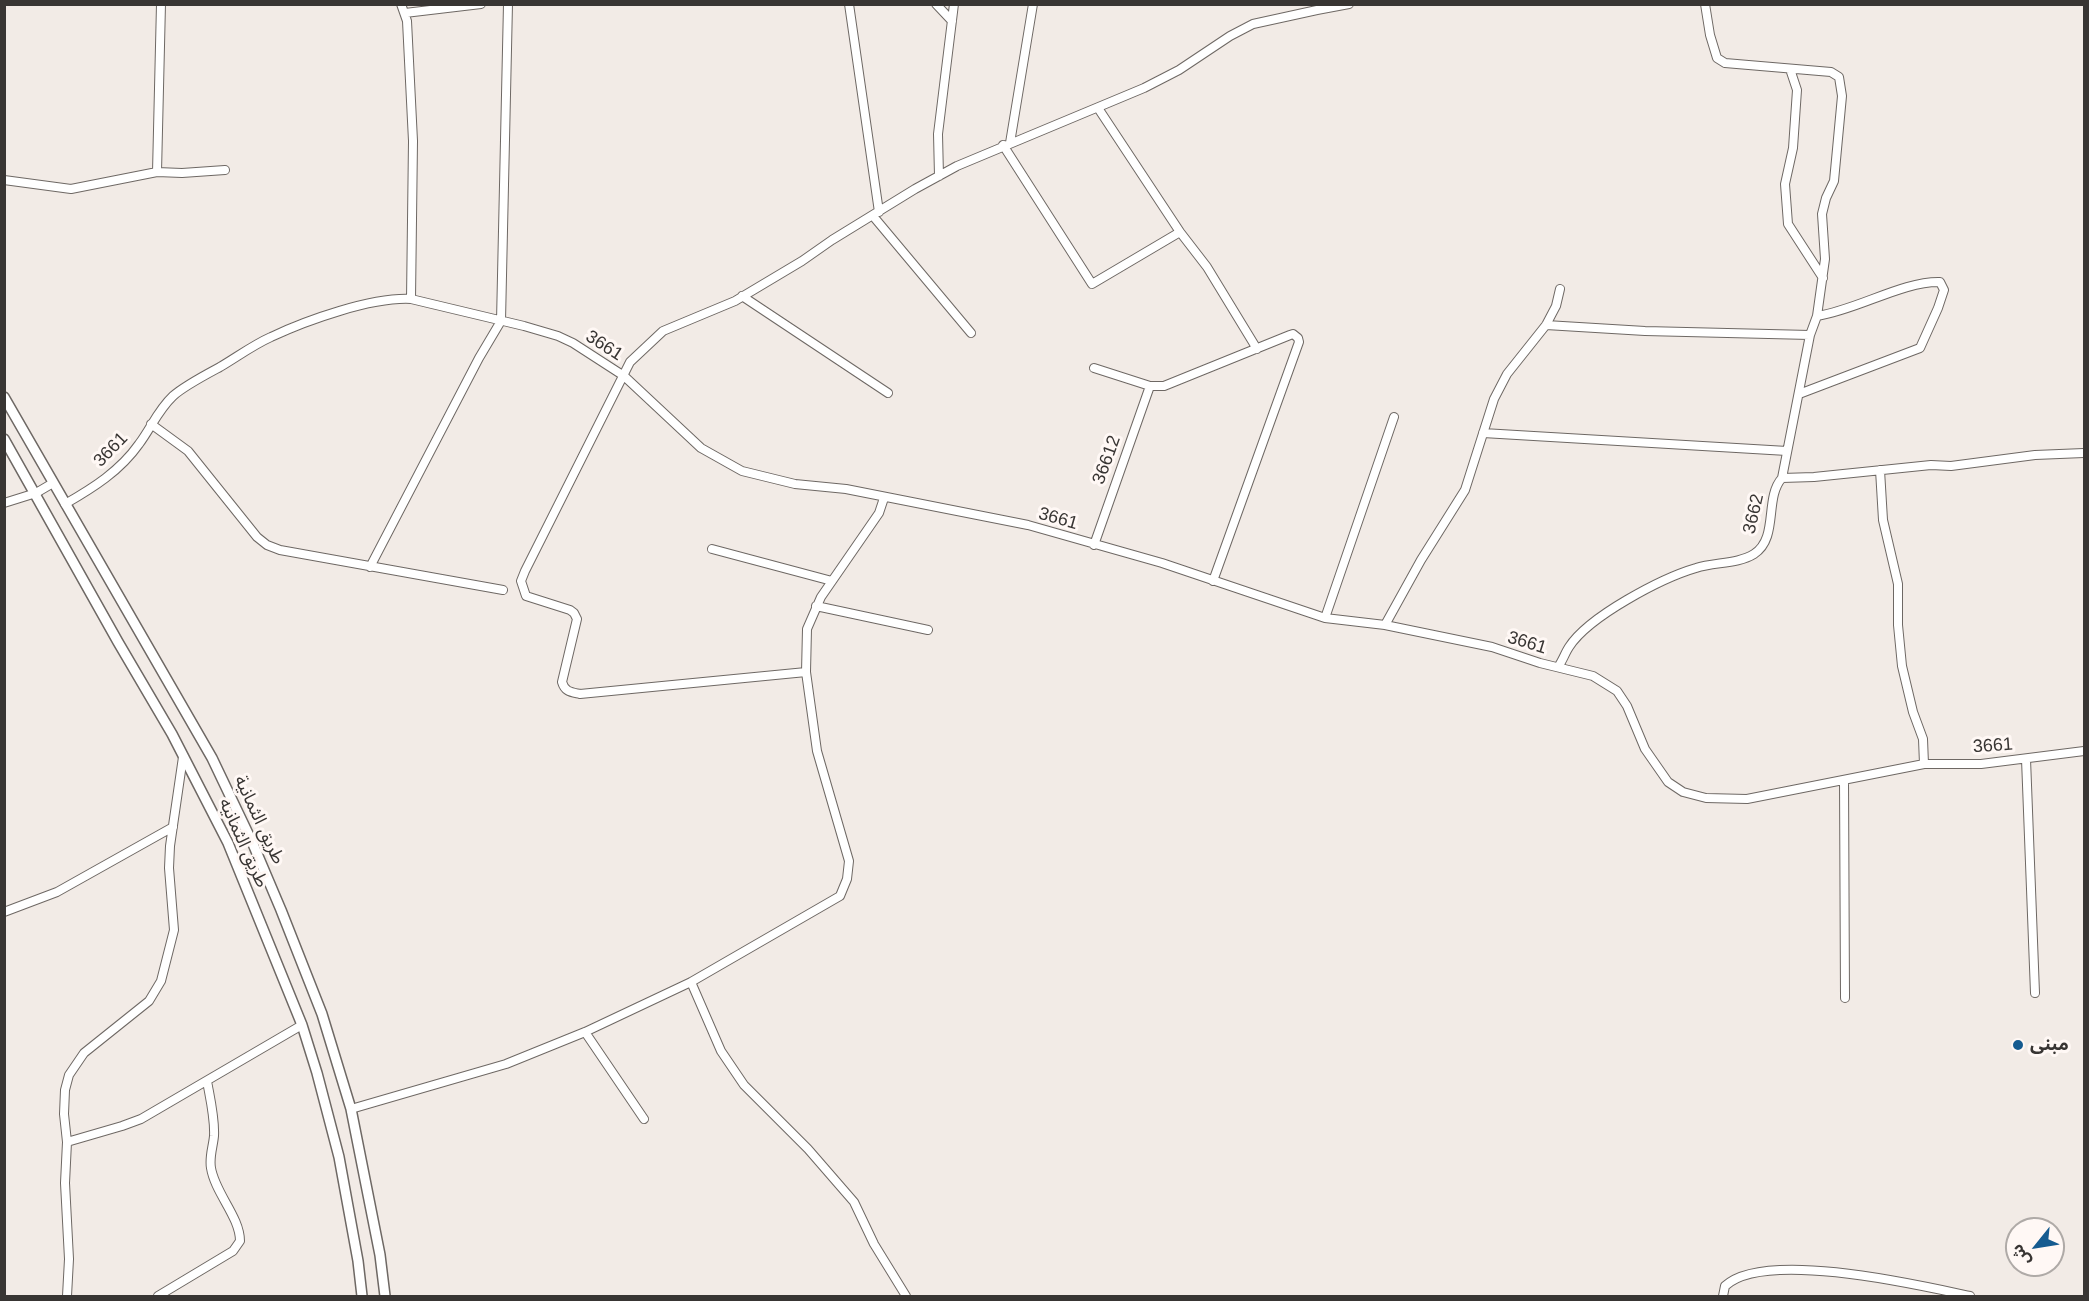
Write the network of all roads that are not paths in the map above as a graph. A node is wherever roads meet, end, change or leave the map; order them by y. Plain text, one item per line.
1 (161, 4) edge
2 (401, 4) edge
3 (481, 4) edge
4 (508, 4) edge
5 (849, 4) edge
6 (936, 4) edge
7 (954, 4) edge
8 (1033, 4) edge
9 (1349, 4) edge
10 (1705, 4) edge
11 (458, 6) edge
12 (1328, 6) edge
13 (405, 13) junction
14 (952, 21) junction
15 (1790, 69) junction
16 (1098, 108) junction
17 (1006, 144) junction
18 (225, 170) dead end
19 (157, 172) junction
20 (939, 176) junction
21 (4, 180) edge
22 (876, 214) junction
23 (1180, 232) junction
24 (1823, 278) junction
25 (1560, 289) dead end
26 (742, 296) junction
27 (411, 299) junction
28 (1817, 316) junction
29 (501, 321) junction
30 (1546, 325) junction
31 (971, 333) dead end
32 (1810, 335) junction
33 (1257, 349) junction
34 (1094, 368) dead end
35 (624, 376) junction
36 (1150, 386) junction
37 (888, 393) dead end
38 (1799, 394) junction
39 (4, 398) edge
40 (1394, 417) dead end
41 (151, 424) junction
42 (1483, 433) junction
43 (4, 439) edge
44 (1787, 451) junction
45 (2085, 453) edge
46 (1880, 470) junction
47 (1782, 478) junction
48 (53, 483) junction
49 (36, 493) junction
50 (884, 498) junction
51 (4, 503) edge
52 (65, 504) junction
53 (1094, 545) junction
54 (712, 549) dead end
55 (370, 567) junction
56 (832, 581) junction
57 (1213, 581) junction
58 (502, 590) dead end
59 (816, 606) junction
60 (1325, 618) junction
61 (1385, 626) junction
62 (928, 630) dead end
63 (1558, 667) junction
64 (806, 672) junction
65 (2085, 751) edge
66 (183, 757) junction
67 (2026, 759) junction
68 (1924, 764) junction
69 (1844, 780) junction
70 (173, 827) junction
71 (4, 912) edge
72 (691, 982) junction
73 (2035, 993) dead end
74 (1845, 998) dead end
75 (302, 1025) junction
76 (585, 1032) junction
77 (207, 1081) junction
78 (351, 1109) junction
79 (644, 1119) dead end
80 (67, 1142) junction
81 (67, 1296) edge
82 (158, 1296) edge
83 (362, 1296) edge
84 (386, 1296) edge
85 (906, 1296) edge
86 (1723, 1296) edge
87 (1971, 1296) edge

1 - 19 street
2 - 13 street
3 - 11 street
4 - 29 street
5 - 22 street
6 - 14 street
7 - 14 street
8 - 17 street
9 - 12 street
10 - 15 street
11 - 13 street
12 - 16 street
13 - 27 street
14 - 20 street
15 - 24 street
15 - 24 street
16 - 17 street
16 - 23 street
17 - 20 street
17 - 23 street
18 - 19 street
19 - 21 street
20 - 22 street
22 - 26 street
22 - 31 street
23 - 33 street
24 - 28 street
25 - 30 street
26 - 35 street
26 - 37 street
27 - 29 street, 3661
27 - 41 street, 3661
28 - 32 street
28 - 38 street
29 - 35 street, 3661
29 - 55 street
30 - 32 street
30 - 42 street
32 - 38 street
33 - 36 street
33 - 57 street
34 - 36 street
35 - 50 street, 3661
35 - 64 street
36 - 53 street, 36612
38 - 44 street
39 - 48 street, طريق الثمانية
40 - 60 street
41 - 52 street, 3661
41 - 55 street
42 - 44 street
42 - 61 street
43 - 49 street, طريق الثمانيه
44 - 47 street
45 - 46 street, 3662
46 - 47 street, 3662
46 - 68 street
47 - 63 street, 3662
48 - 49 street
48 - 52 street, طريق الثمانية
49 - 51 street
49 - 66 street, طريق الثمانيه
50 - 53 street, 3661
50 - 56 street
52 - 78 street, طريق الثمانية
53 - 57 street, 3661
54 - 56 street
55 - 58 street
56 - 59 street
57 - 60 street, 3661
59 - 62 street
59 - 64 street
60 - 61 street, 3661
61 - 63 street, 3661
63 - 69 street, 3661
64 - 72 street
65 - 67 street, 3661
66 - 70 street
66 - 75 street, طريق الثمانيه
67 - 68 street, 3661
67 - 73 street
68 - 69 street, 3661
69 - 74 street
70 - 71 street
70 - 80 street
72 - 76 street
72 - 85 street
75 - 77 street
75 - 83 street, طريق الثمانيه
76 - 78 street
76 - 79 street
77 - 80 street
77 - 82 street
78 - 84 street, طريق الثمانية
80 - 81 street
86 - 87 street

